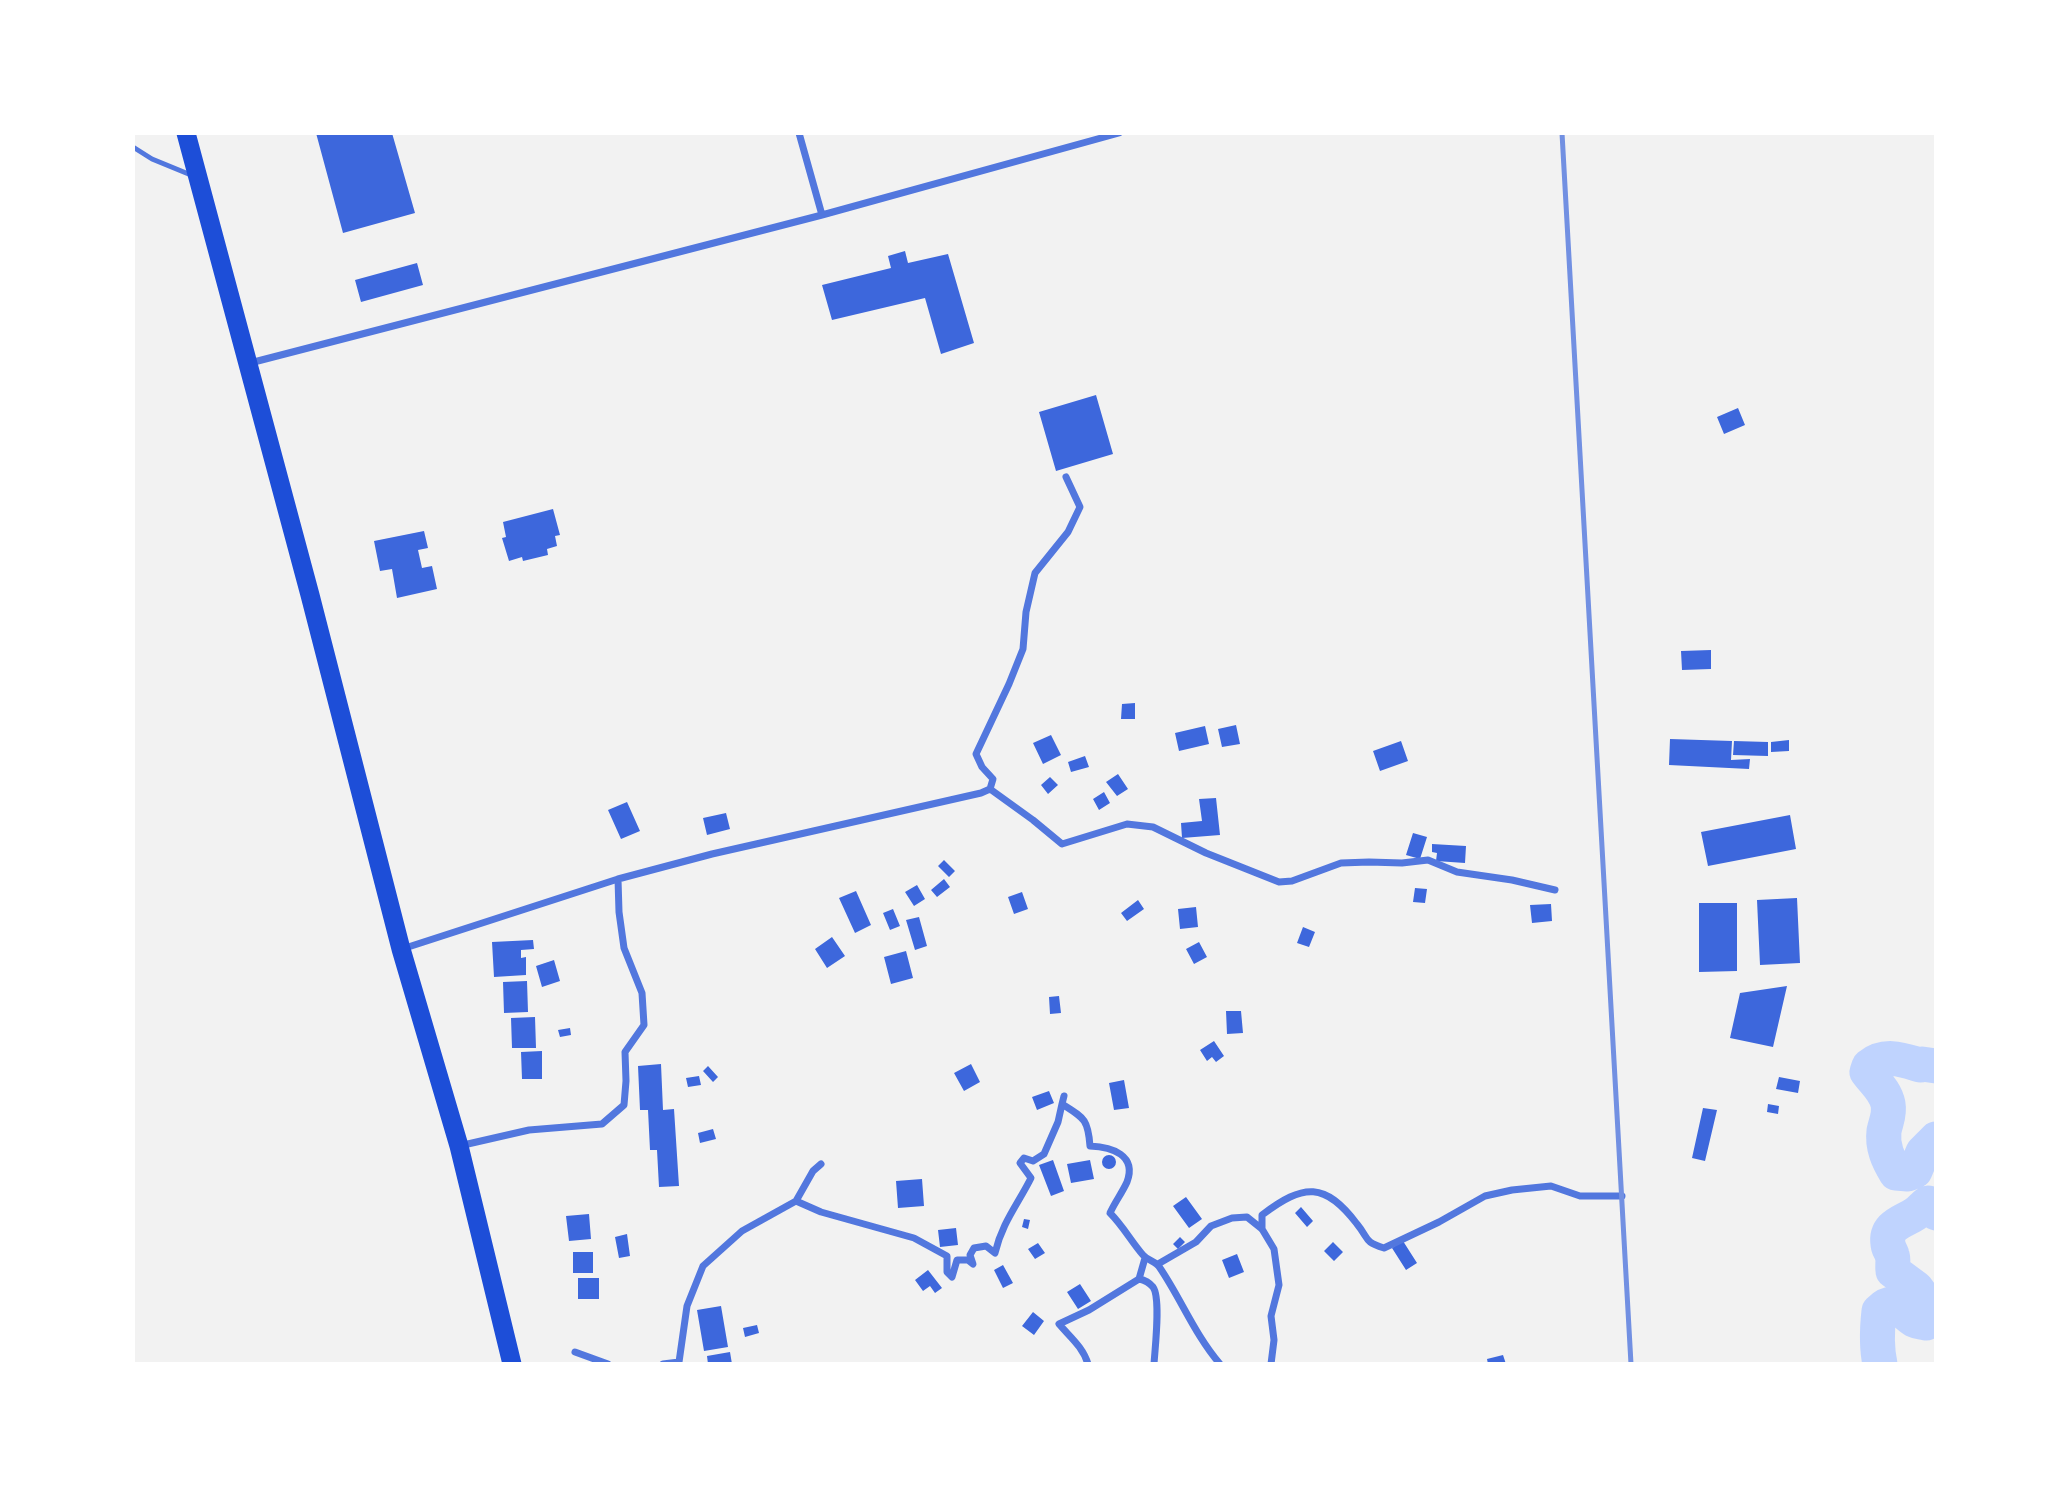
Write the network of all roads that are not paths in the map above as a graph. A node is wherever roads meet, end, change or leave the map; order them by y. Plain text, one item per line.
1 (186, 133) edge
2 (799, 133) edge
3 (1119, 133) edge
4 (133, 147) edge
5 (198, 178) junction
6 (822, 215) junction
7 (246, 364) junction
8 (1066, 477) dead end
9 (990, 789) junction
10 (618, 879) junction
11 (1555, 890) dead end
12 (401, 949) junction
13 (459, 1146) junction
14 (821, 1164) dead end
15 (1622, 1196) dead end
16 (796, 1201) junction
17 (1262, 1228) junction
18 (1145, 1258) junction
19 (1158, 1264) junction
20 (1139, 1279) junction
21 (575, 1352) dead end
22 (512, 1364) edge
23 (608, 1364) edge
24 (663, 1364) edge
25 (1088, 1364) edge
26 (1154, 1364) edge
27 (1220, 1364) edge
28 (1271, 1364) edge

1 - 5 highway
2 - 6 street
3 - 6 street
4 - 5 lane
5 - 7 highway
6 - 7 street
7 - 12 highway
8 - 9 street
9 - 10 street
9 - 11 street
10 - 12 street
10 - 13 street
12 - 13 highway
13 - 22 highway
14 - 16 street
15 - 17 street
16 - 18 street
16 - 24 street
17 - 19 street
17 - 28 street
18 - 19 street
18 - 20 street
19 - 27 street
20 - 25 street
20 - 26 street
21 - 23 street

